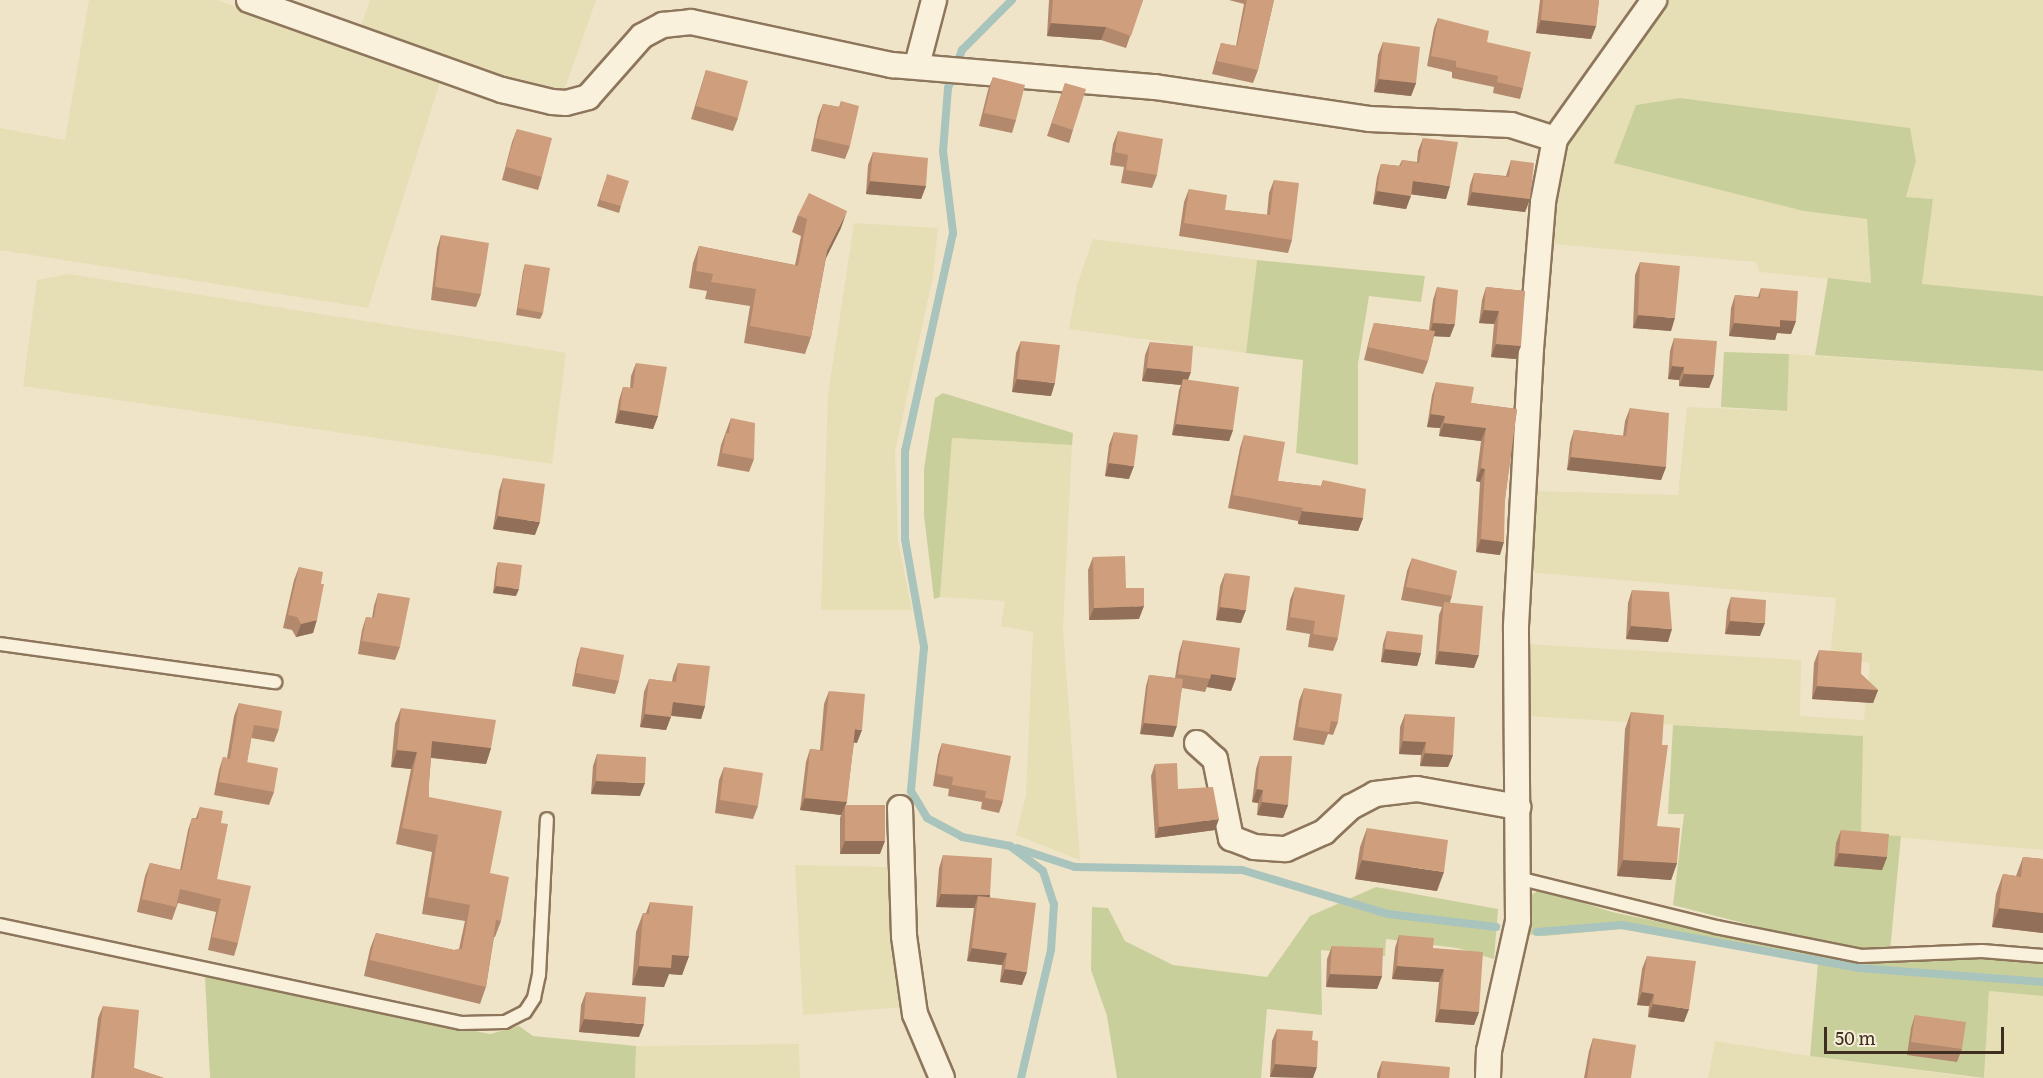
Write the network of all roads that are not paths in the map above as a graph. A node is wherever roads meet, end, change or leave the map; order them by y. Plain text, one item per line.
1 (249, 0) edge
2 (934, 0) edge
3 (1654, 0) edge
4 (928, 66) junction
5 (1554, 139) junction
6 (0, 644) edge
7 (275, 682) dead end
8 (1197, 743) dead end
9 (1518, 807) junction
10 (900, 808) dead end
11 (547, 819) dead end
12 (1518, 878) junction
13 (0, 925) edge
14 (2043, 956) edge
15 (942, 1078) edge
16 (1488, 1078) edge

1 - 4 street
2 - 4 street
3 - 5 street
4 - 5 street
5 - 9 street
6 - 7 lane
8 - 9 street
9 - 12 street
10 - 15 street
11 - 13 lane
12 - 14 lane
12 - 16 street

